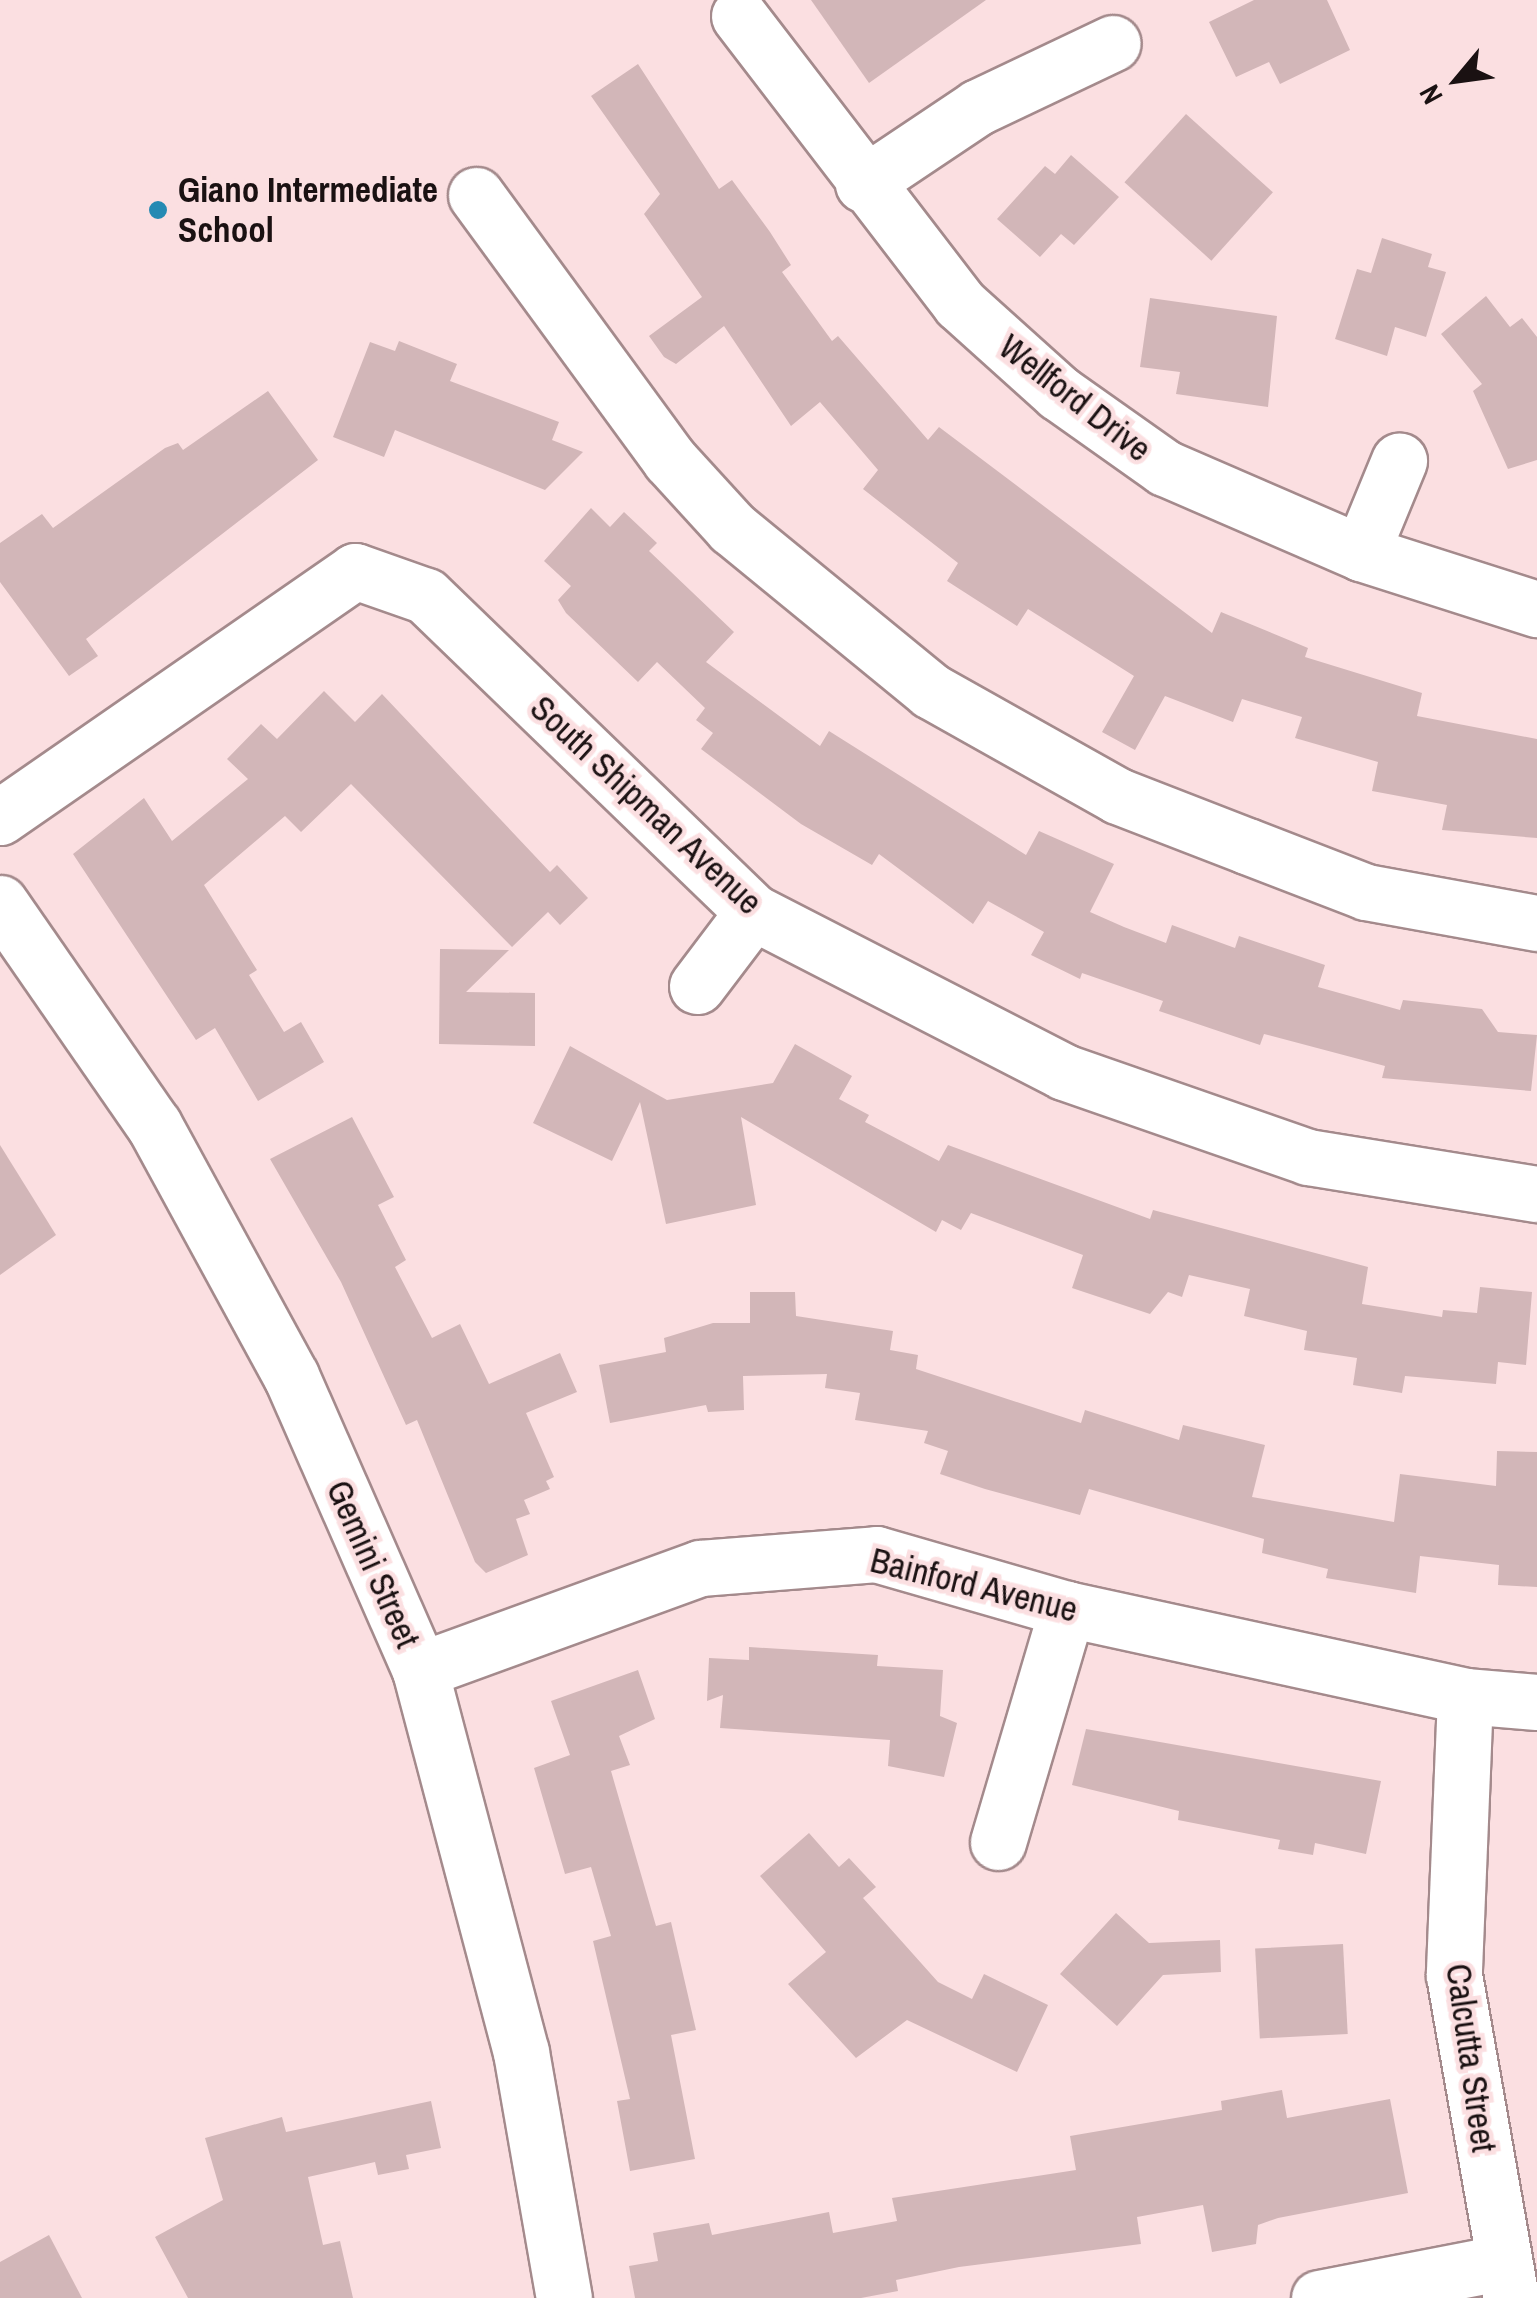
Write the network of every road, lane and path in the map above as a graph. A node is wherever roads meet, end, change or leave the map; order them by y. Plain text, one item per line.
1 (739, 16) dead end
2 (1113, 43) dead end
3 (863, 184) junction
4 (476, 195) dead end
5 (1399, 461) dead end
6 (1361, 554) junction
7 (1537, 609) edge
8 (0, 817) edge
9 (0, 903) edge
10 (753, 912) junction
11 (1537, 923) edge
12 (697, 986) dead end
13 (1537, 1194) edge
14 (1066, 1609) junction
15 (420, 1670) junction
16 (1466, 1696) junction
17 (1537, 1702) edge
18 (998, 1842) dead end
19 (1507, 2280) edge
20 (564, 2298) edge
21 (1318, 2298) edge

1 - 3 street, Wellford Drive
2 - 3 street
3 - 6 street, Wellford Drive
4 - 11 street
5 - 6 street
6 - 7 street, Wellford Drive
8 - 10 street, South Shipman Avenue
9 - 15 street, Gemini Street
10 - 12 street
10 - 13 street, South Shipman Avenue
14 - 15 street, Bainford Avenue
14 - 16 street, Bainford Avenue
14 - 18 street
15 - 20 street, Gemini Street
16 - 17 street, Bainford Avenue
16 - 19 street, Calcutta Street
19 - 21 street

